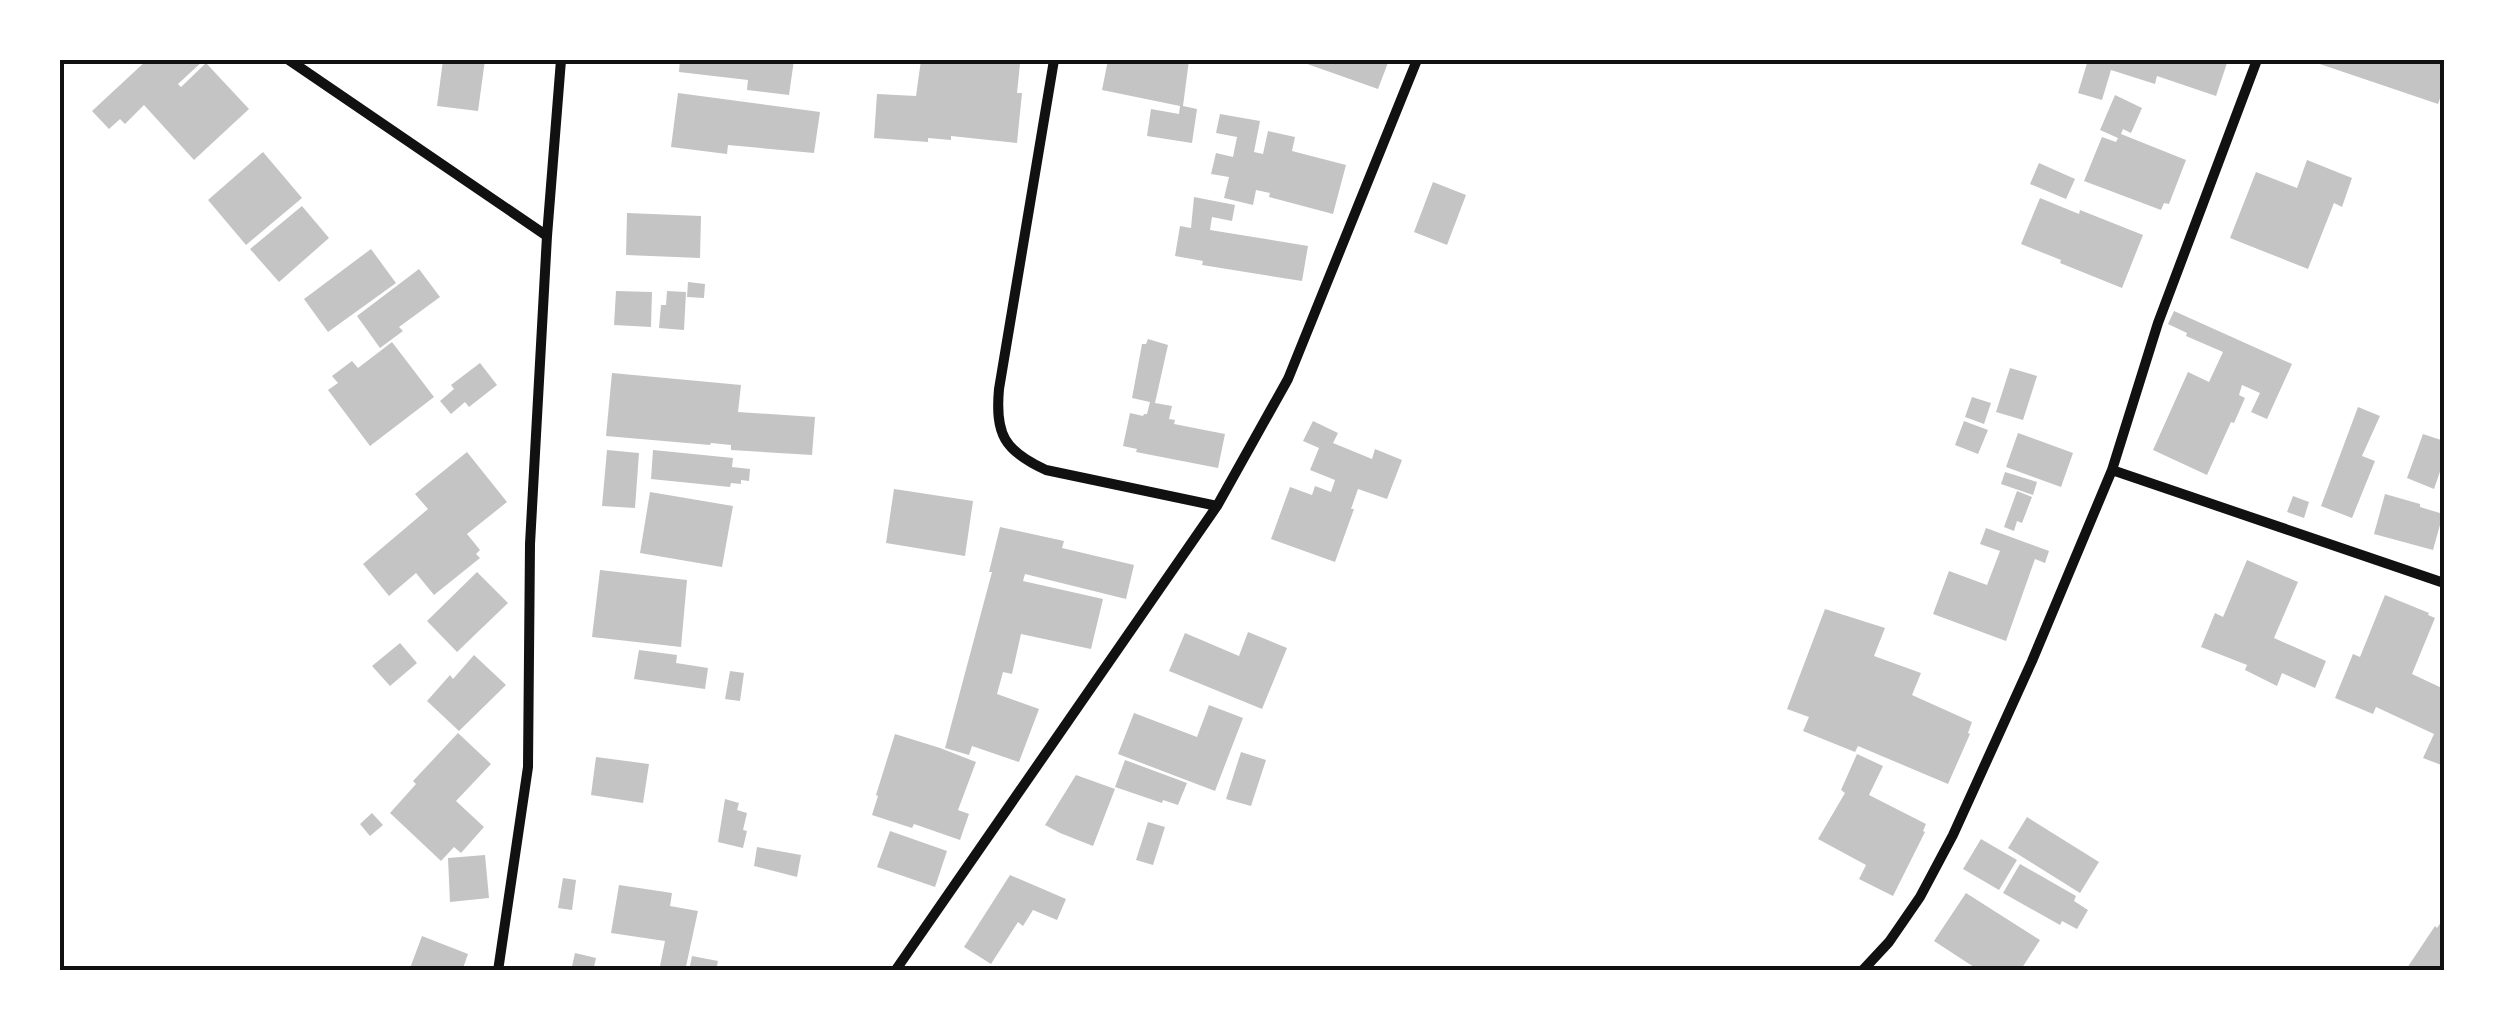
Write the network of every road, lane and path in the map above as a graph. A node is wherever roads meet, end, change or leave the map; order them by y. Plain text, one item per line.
1 (289, 60) edge
2 (561, 60) edge
3 (1054, 60) edge
4 (1416, 60) edge
5 (2257, 60) edge
6 (547, 236) junction
7 (2112, 470) junction
8 (1217, 506) junction
9 (2444, 583) edge
10 (498, 971) edge
11 (895, 971) edge
12 (1862, 971) edge

1 - 6 street
2 - 6 street
3 - 8 street
4 - 8 street
5 - 7 street
6 - 10 street
7 - 9 street
7 - 12 street
8 - 11 street

